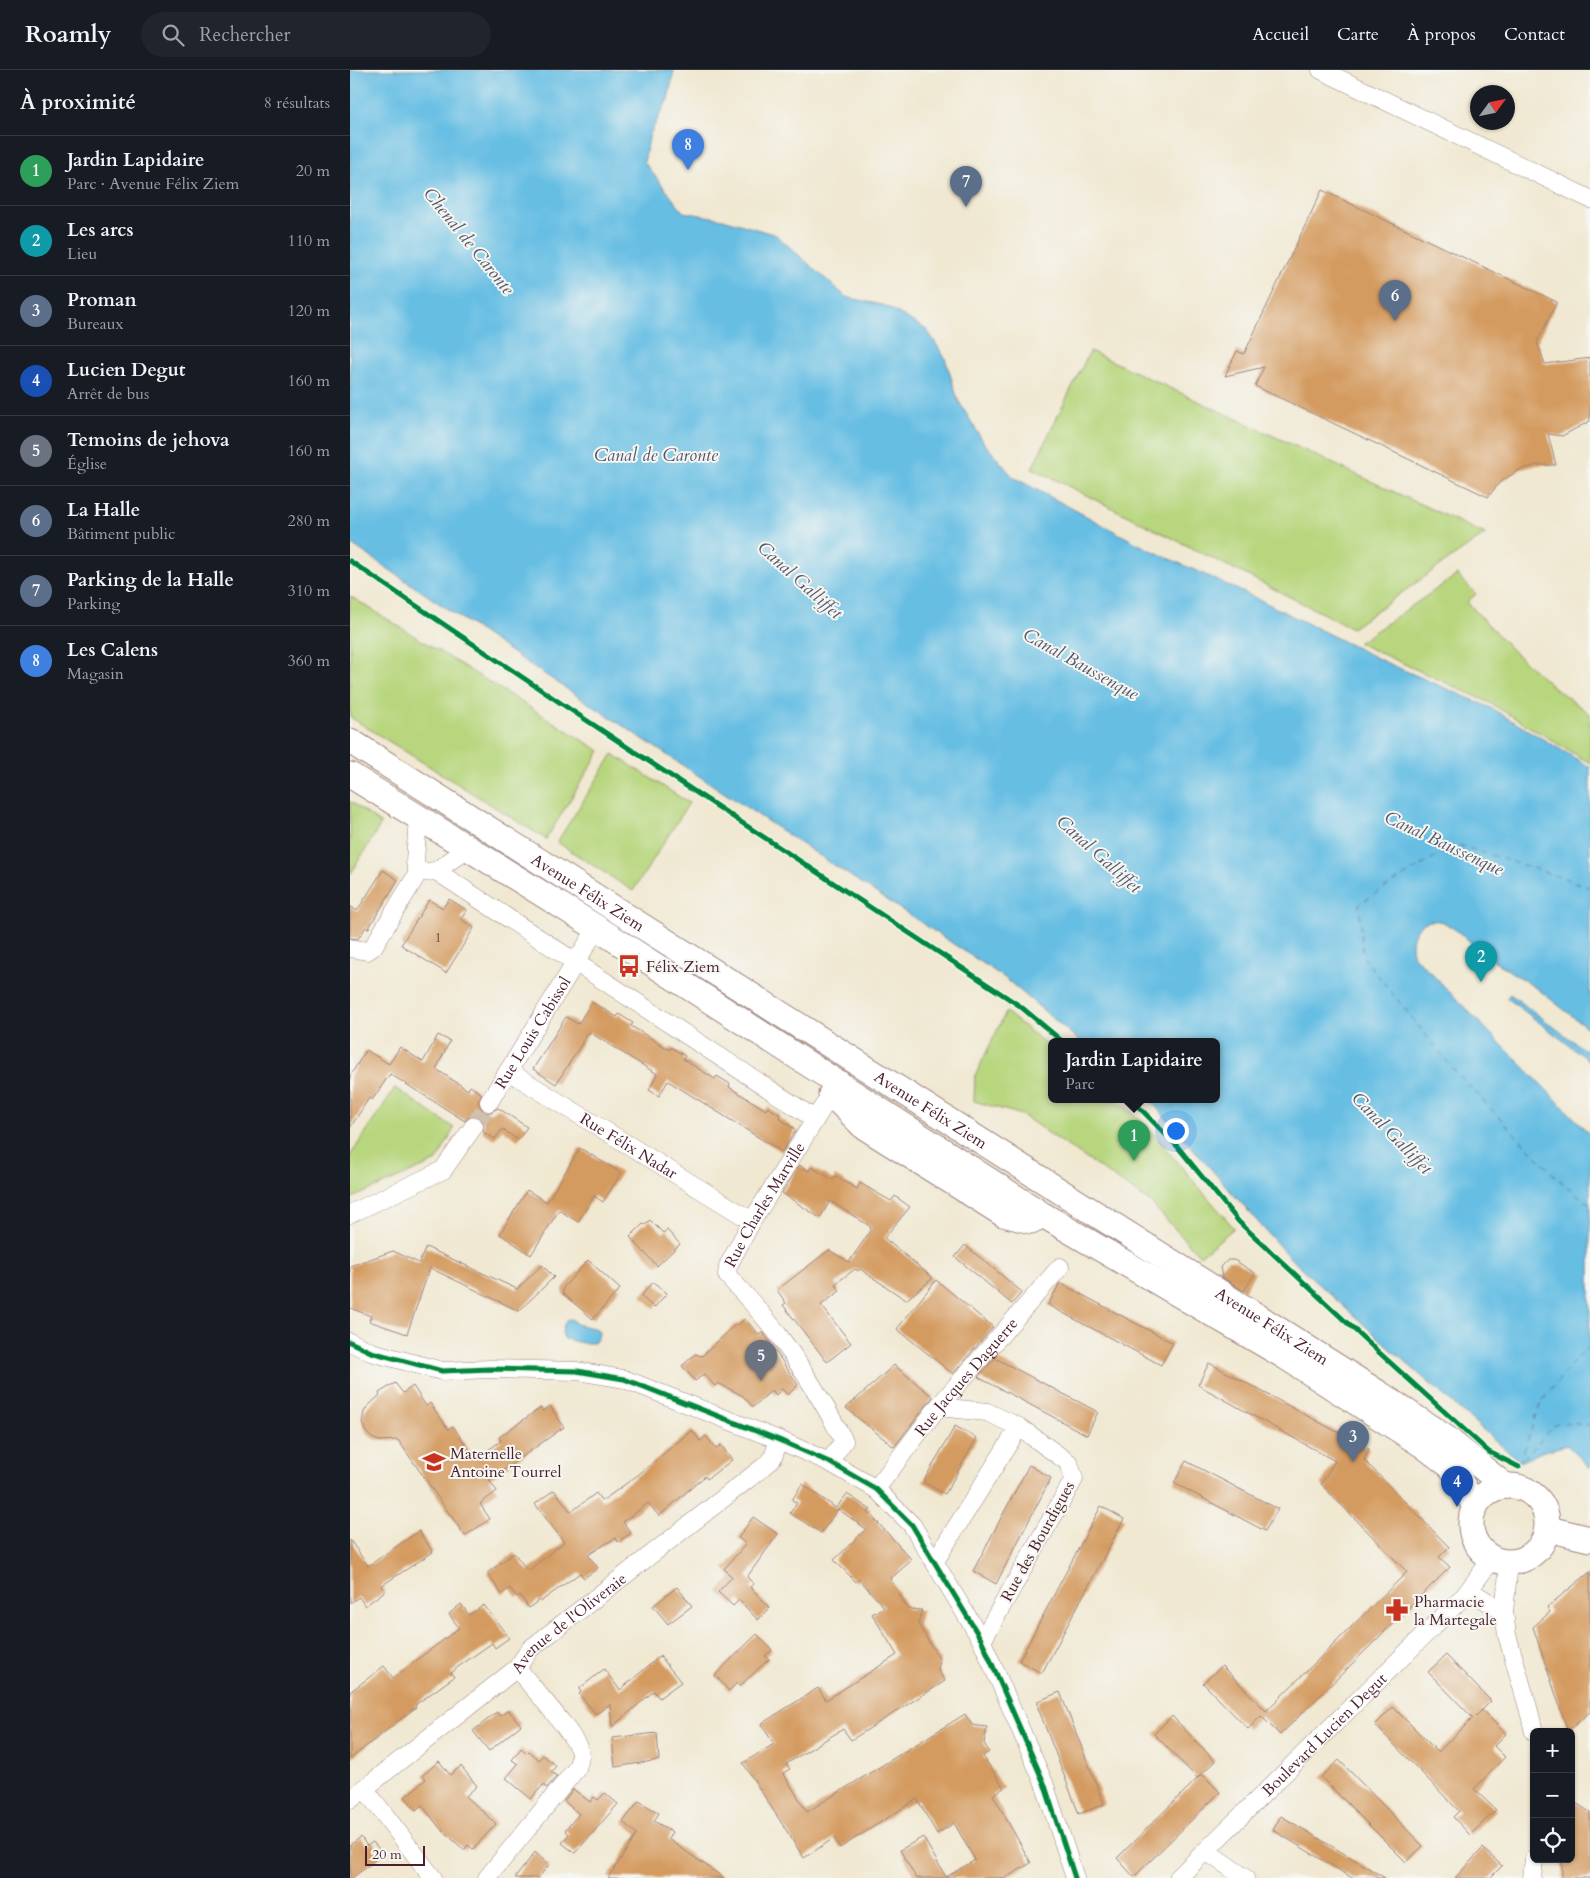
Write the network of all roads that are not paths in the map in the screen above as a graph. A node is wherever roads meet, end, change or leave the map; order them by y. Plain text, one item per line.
1 (1320, 70) edge
2 (1590, 199) edge
3 (350, 741) edge
4 (350, 775) edge
5 (418, 817) junction
6 (468, 848) junction
7 (436, 871) junction
8 (418, 873) junction
9 (597, 928) junction
10 (350, 948) edge
11 (576, 962) junction
12 (508, 1071) junction
13 (835, 1088) junction
14 (489, 1102) tunnel mouth
15 (815, 1119) junction
16 (474, 1126) tunnel mouth
17 (350, 1214) edge
18 (752, 1221) junction
19 (1060, 1267) dead end
20 (350, 1342) edge
21 (938, 1406) junction
22 (1019, 1426) junction
23 (779, 1440) junction
24 (829, 1462) junction
25 (1505, 1486) junction
26 (876, 1489) junction
27 (1475, 1507) junction
28 (1548, 1529) junction
29 (1590, 1538) edge
30 (935, 1561) junction
31 (1500, 1561) junction
32 (1469, 1590) junction
33 (1504, 1612) junction
34 (982, 1641) junction
35 (517, 1668) junction
36 (1533, 1728) edge
37 (364, 1788) junction
38 (350, 1800) edge
39 (1206, 1851) junction
40 (1534, 1863) edge
41 (433, 1878) edge
42 (487, 1878) edge
43 (1074, 1878) edge
44 (1178, 1878) edge
45 (1245, 1878) edge
46 (1532, 1878) edge

1 - 2 street
3 - 25 main road, Avenue Félix Ziem
4 - 5 main road, Avenue Félix Ziem
5 - 6 main road, Avenue Félix Ziem
5 - 8 street
6 - 7 street
6 - 9 main road, Avenue Félix Ziem
7 - 8 street
7 - 11 street
8 - 10 street
9 - 11 street, Avenue Félix Ziem
9 - 13 main road, Avenue Félix Ziem
11 - 12 street, Rue Louis Cabissol
11 - 15 street
12 - 14 street, Rue Louis Cabissol
12 - 18 street, Rue Félix Nadar
13 - 15 street, Rue Charles Marville
13 - 27 main road, Avenue Félix Ziem
15 - 18 street, Rue Charles Marville
16 - 17 street
18 - 24 street, Rue Charles Marville
19 - 21 street, Rue Jacques Daguerre
20 - 23 street
21 - 22 street, Rue des Bourdigues
21 - 26 street, Rue Jacques Daguerre
22 - 30 street
22 - 34 street, Rue des Bourdigues
23 - 24 street
23 - 35 street, Avenue de l'Oliveraie
24 - 26 street
25 - 27 main road
25 - 28 main road
26 - 30 street
27 - 31 main road
28 - 29 main road
28 - 31 main road
30 - 34 street
31 - 32 street, Boulevard Lucien Degut
31 - 33 street
32 - 33 street
32 - 39 street, Boulevard Lucien Degut
33 - 36 street
34 - 43 street
35 - 37 street, Avenue de l'Oliveraie
35 - 42 street
37 - 38 street, Avenue de l'Oliveraie
37 - 41 street
39 - 44 street, Boulevard Lucien Degut
39 - 45 street
40 - 46 street

